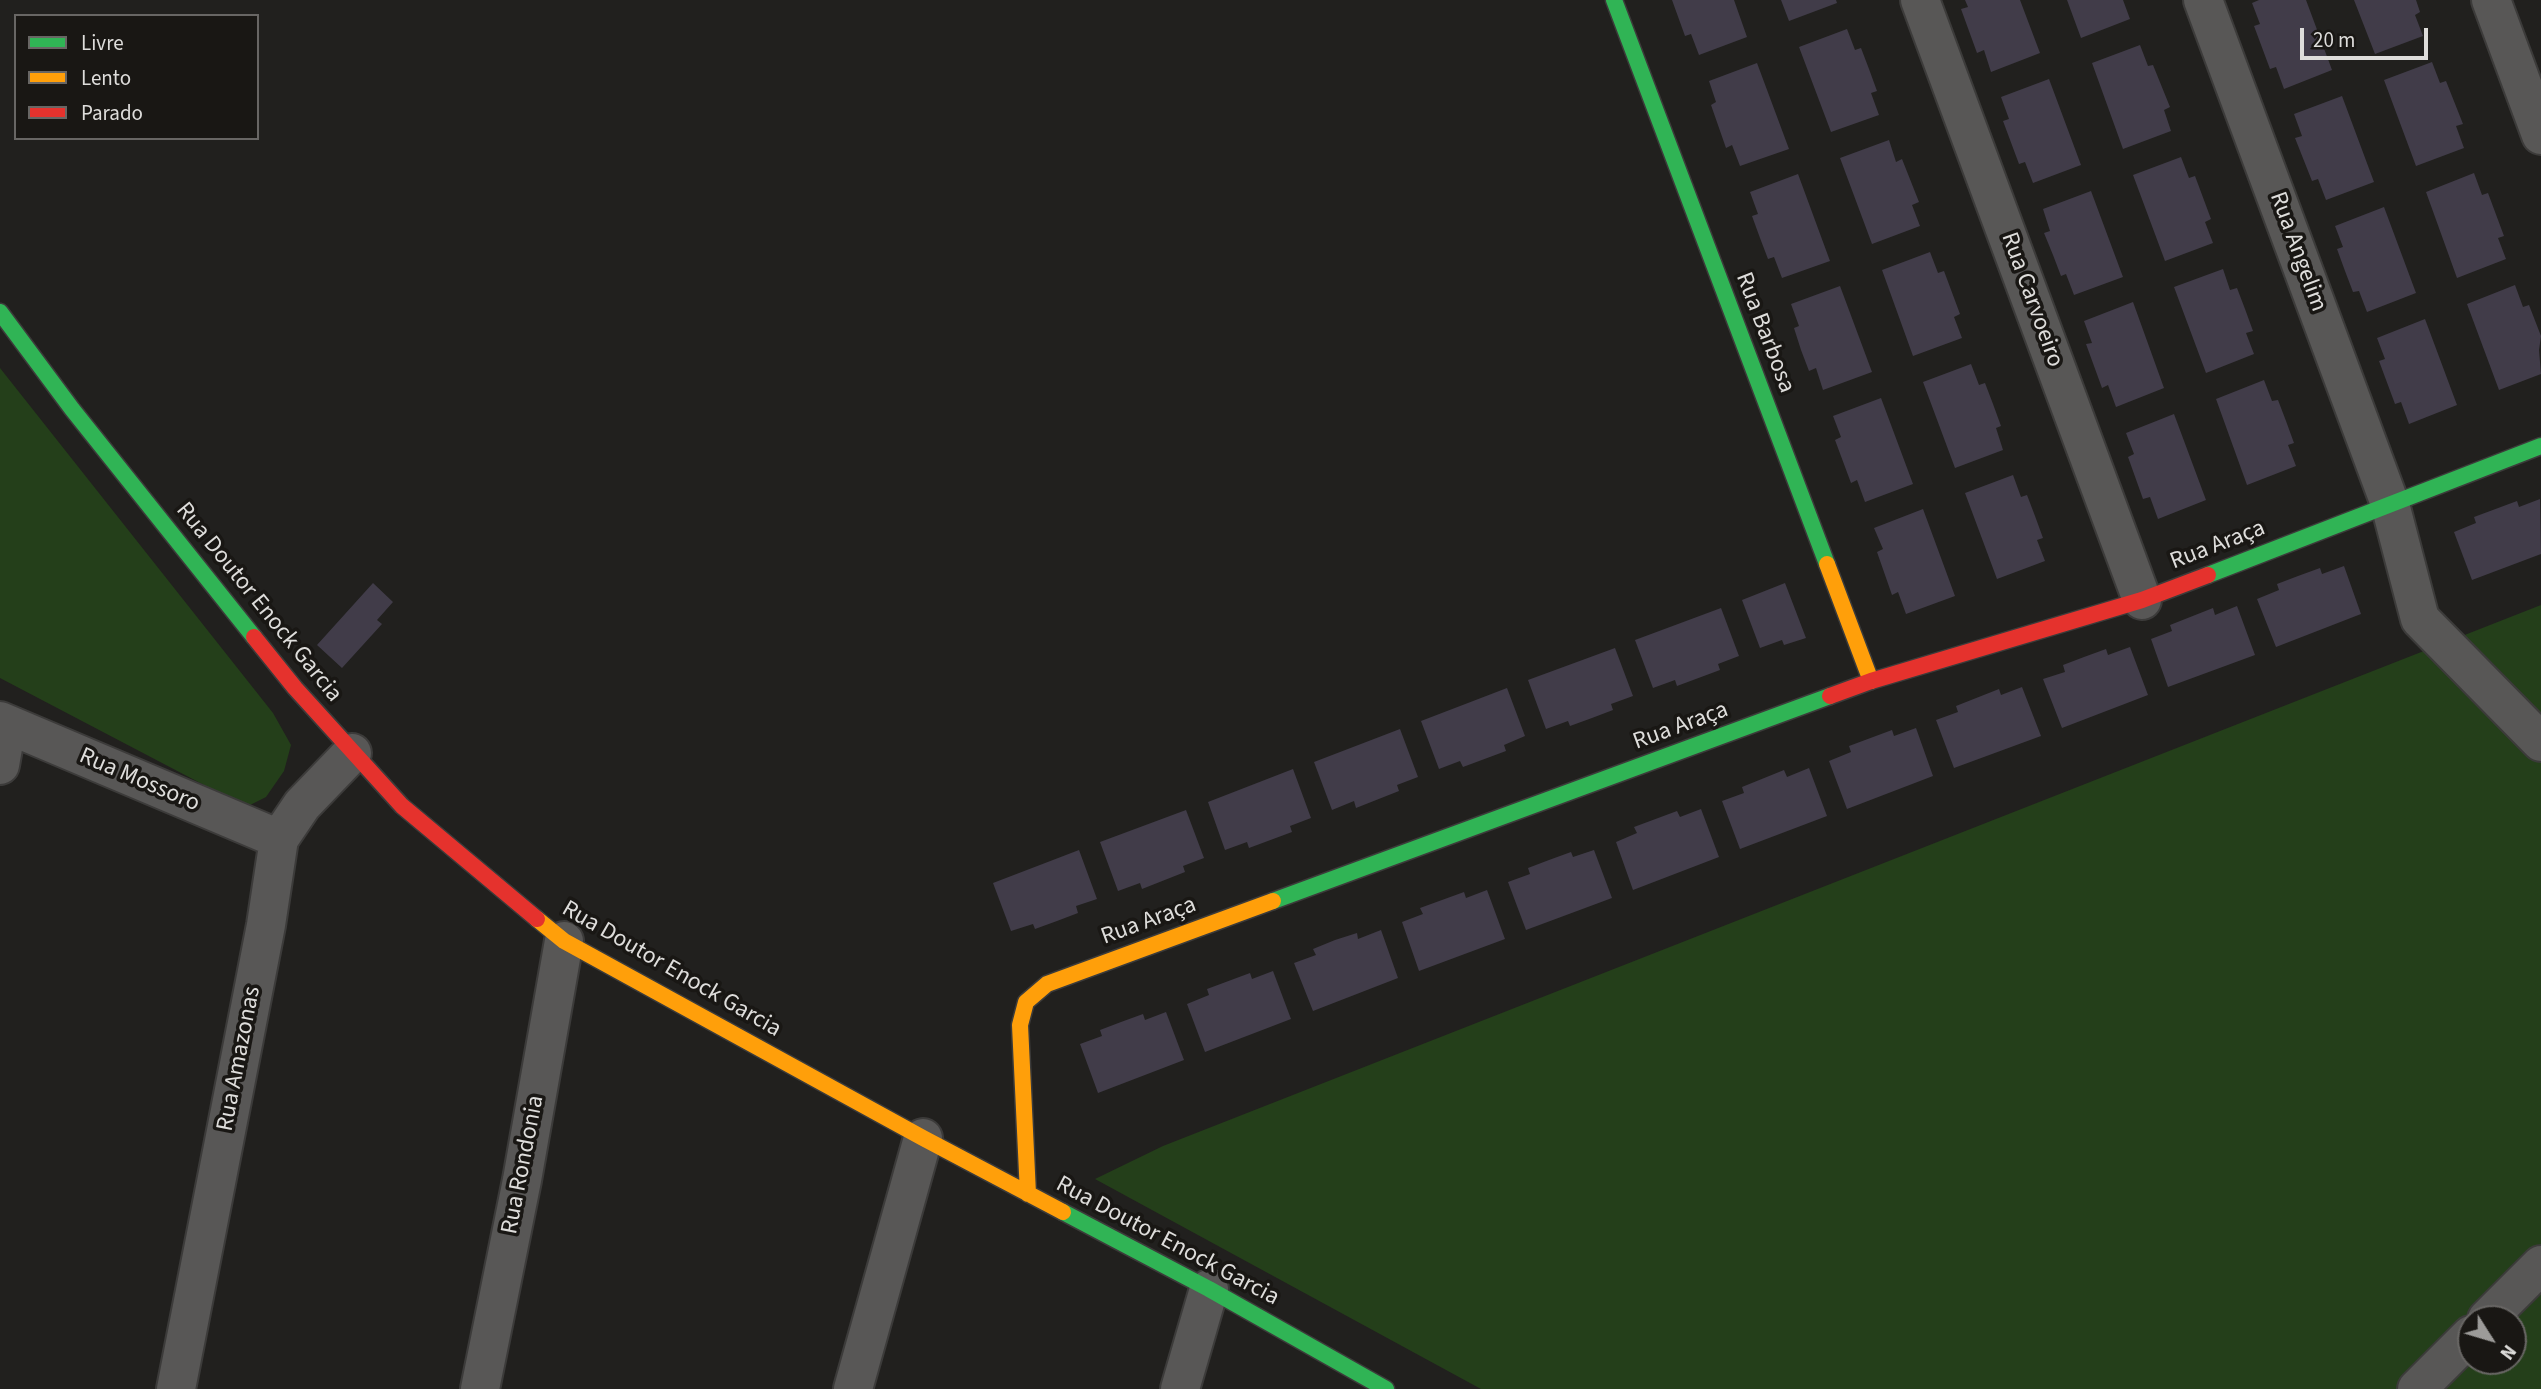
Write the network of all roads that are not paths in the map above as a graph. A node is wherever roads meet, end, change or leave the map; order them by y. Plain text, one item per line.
1 (1614, 0) edge
2 (1920, 0) edge
3 (2203, 0) edge
4 (2491, 0) edge
5 (2541, 135) edge
6 (0, 312) edge
7 (2541, 446) edge
8 (2390, 505) junction
9 (2142, 600) junction
10 (1871, 681) junction
11 (3, 723) edge
12 (2541, 741) edge
13 (352, 753) junction
14 (0, 765) edge
15 (279, 839) junction
16 (565, 941) junction
17 (923, 1138) junction
18 (1028, 1194) junction
19 (2541, 1265) edge
20 (1209, 1289) junction
21 (2501, 1305) edge
22 (2457, 1349) edge
23 (176, 1389) edge
24 (480, 1389) edge
25 (853, 1389) edge
26 (1180, 1389) edge
27 (1386, 1389) edge
28 (2417, 1389) edge

1 - 10 street, Rua Barbosa
2 - 9 street, Rua Carvoeiro
3 - 8 street, Rua Angelim
4 - 5 street
6 - 13 street, Rua Doutor Enock Garcia
7 - 8 street, Rua Araça
8 - 9 street, Rua Araça
8 - 12 street, Rua Angelim
9 - 10 street, Rua Araça
10 - 18 street, Rua Araça
11 - 14 street
11 - 15 street, Rua Mossoro
13 - 15 street, Rua Amazonas
13 - 16 street, Rua Doutor Enock Garcia
15 - 23 street, Rua Amazonas
16 - 17 street, Rua Doutor Enock Garcia
16 - 24 street, Rua Rondonia
17 - 18 street, Rua Doutor Enock Garcia
17 - 25 street
18 - 20 street, Rua Doutor Enock Garcia
19 - 21 street
20 - 26 street
20 - 27 street, Rua Doutor Enock Garcia
22 - 28 street

